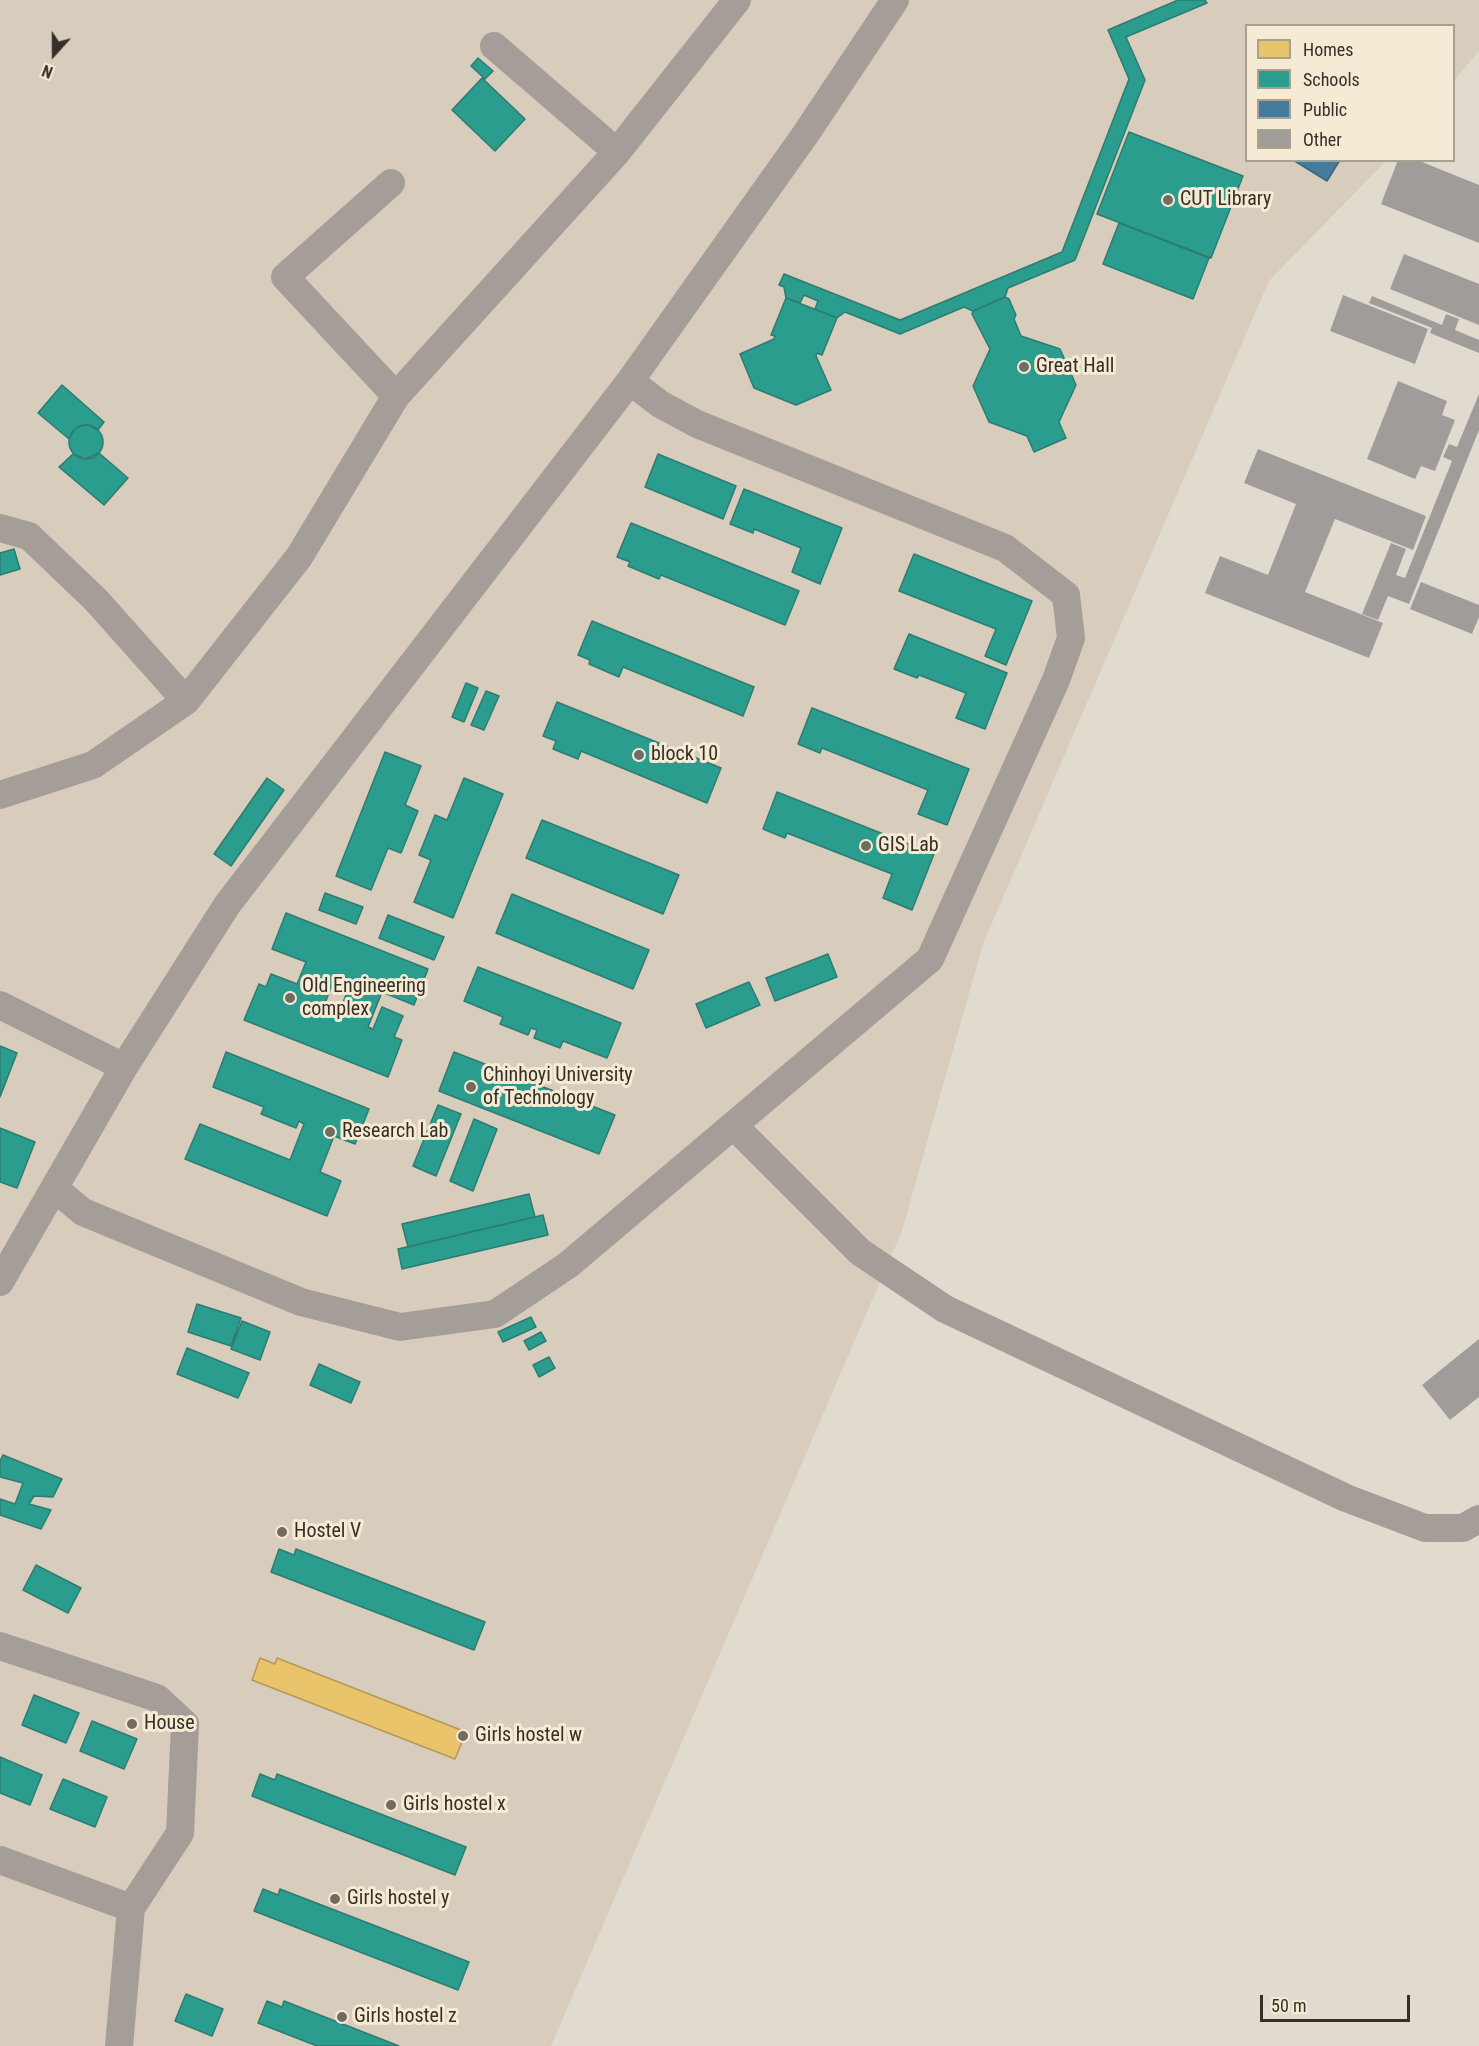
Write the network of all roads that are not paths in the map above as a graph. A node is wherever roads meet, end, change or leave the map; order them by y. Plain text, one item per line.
1 (737, 0) edge
2 (894, 0) edge
3 (494, 46) dead end
4 (617, 152) junction
5 (391, 183) dead end
6 (630, 381) junction
7 (396, 396) junction
8 (0, 528) edge
9 (186, 701) junction
10 (0, 795) edge
11 (0, 1005) edge
12 (124, 1067) junction
13 (734, 1126) junction
14 (54, 1188) junction
15 (0, 1282) edge
16 (1479, 1519) edge
17 (0, 1646) edge
18 (0, 1860) edge
19 (131, 1908) junction
20 (119, 2046) edge

1 - 4 lane
2 - 6 lane
3 - 4 lane
4 - 7 lane
5 - 7 lane
6 - 12 lane
6 - 13 lane
7 - 9 lane
8 - 9 lane
9 - 10 lane
11 - 12 lane
12 - 14 lane
13 - 14 lane
13 - 16 lane
14 - 15 lane
17 - 19 lane
18 - 19 lane
19 - 20 lane

